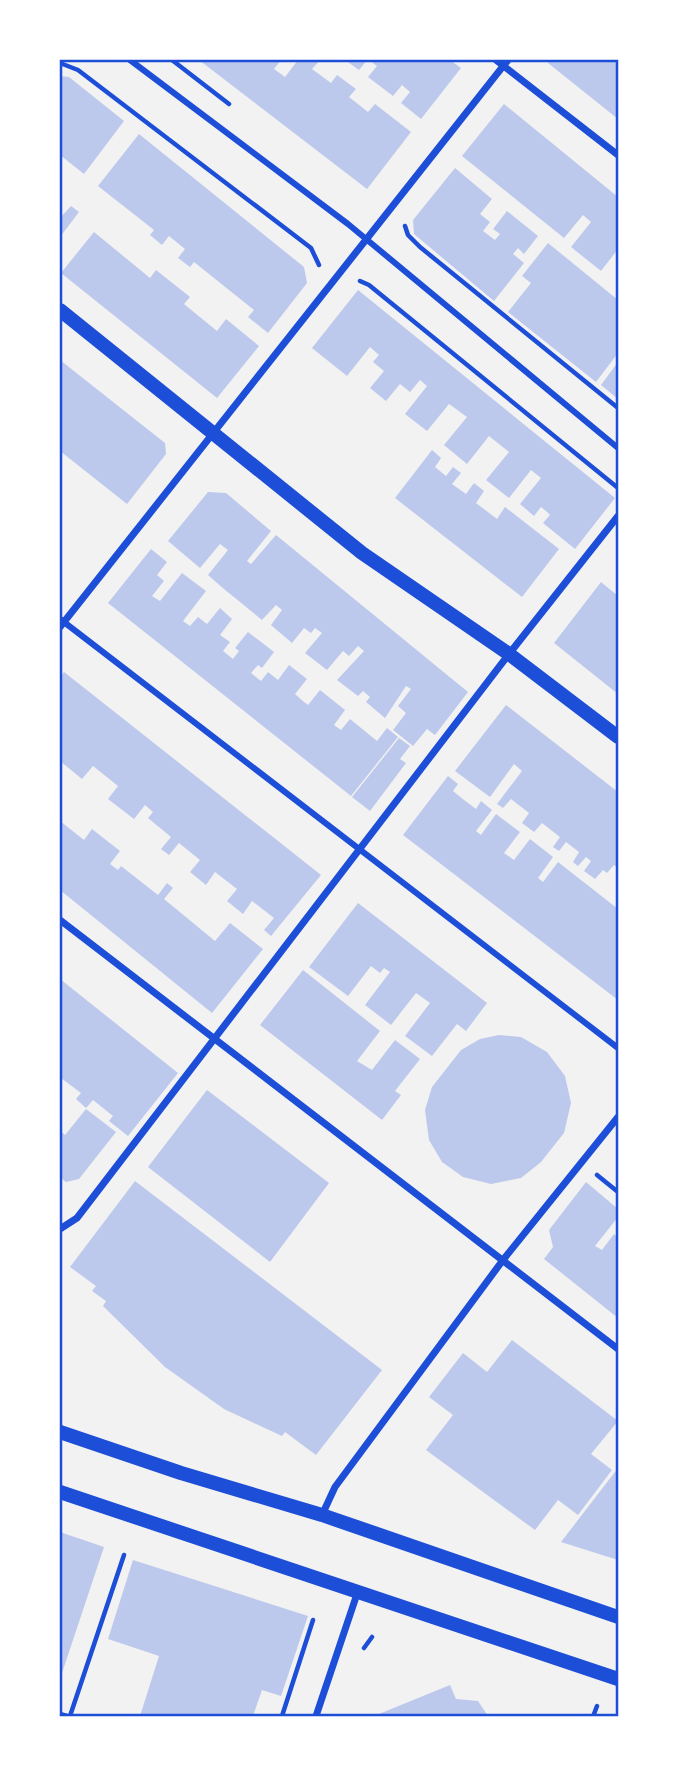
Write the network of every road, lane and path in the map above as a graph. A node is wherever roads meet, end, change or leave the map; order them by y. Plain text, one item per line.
1 (131, 60) edge
2 (496, 60) edge
3 (505, 62) edge
4 (60, 63) edge
5 (618, 155) edge
6 (403, 221) dead end
7 (356, 231) junction
8 (364, 239) junction
9 (347, 282) dead end
10 (60, 310) edge
11 (618, 408) edge
12 (212, 433) junction
13 (618, 448) edge
14 (618, 488) edge
15 (618, 516) edge
16 (61, 623) edge
17 (509, 654) junction
18 (618, 737) edge
19 (360, 849) junction
20 (60, 920) edge
21 (214, 1038) junction
22 (618, 1048) edge
23 (618, 1117) edge
24 (592, 1170) dead end
25 (618, 1192) edge
26 (60, 1230) edge
27 (503, 1260) junction
28 (618, 1349) edge
29 (60, 1432) edge
30 (60, 1492) edge
31 (322, 1515) junction
32 (124, 1555) dead end
33 (357, 1594) junction
34 (618, 1617) edge
35 (313, 1620) dead end
36 (618, 1679) edge
37 (597, 1706) dead end
38 (60, 1714) edge
39 (594, 1714) dead end
40 (69, 1717) edge
41 (282, 1717) edge
42 (316, 1717) edge

1 - 7 street
2 - 3 street
3 - 5 street
3 - 8 street
4 - 7 path
6 - 11 path
7 - 8 street
8 - 12 street
8 - 13 street
9 - 14 path
10 - 12 main road
12 - 16 street
12 - 17 main road
15 - 17 street
16 - 19 street
17 - 18 main road
17 - 19 street
19 - 21 street
19 - 22 street
20 - 21 street
21 - 26 street
21 - 27 street
23 - 27 street
24 - 25 path
27 - 28 street
27 - 31 street
29 - 31 main road
30 - 33 main road
31 - 34 main road
32 - 40 path
33 - 36 main road
33 - 42 street
35 - 41 path
37 - 39 path
38 - 40 path

